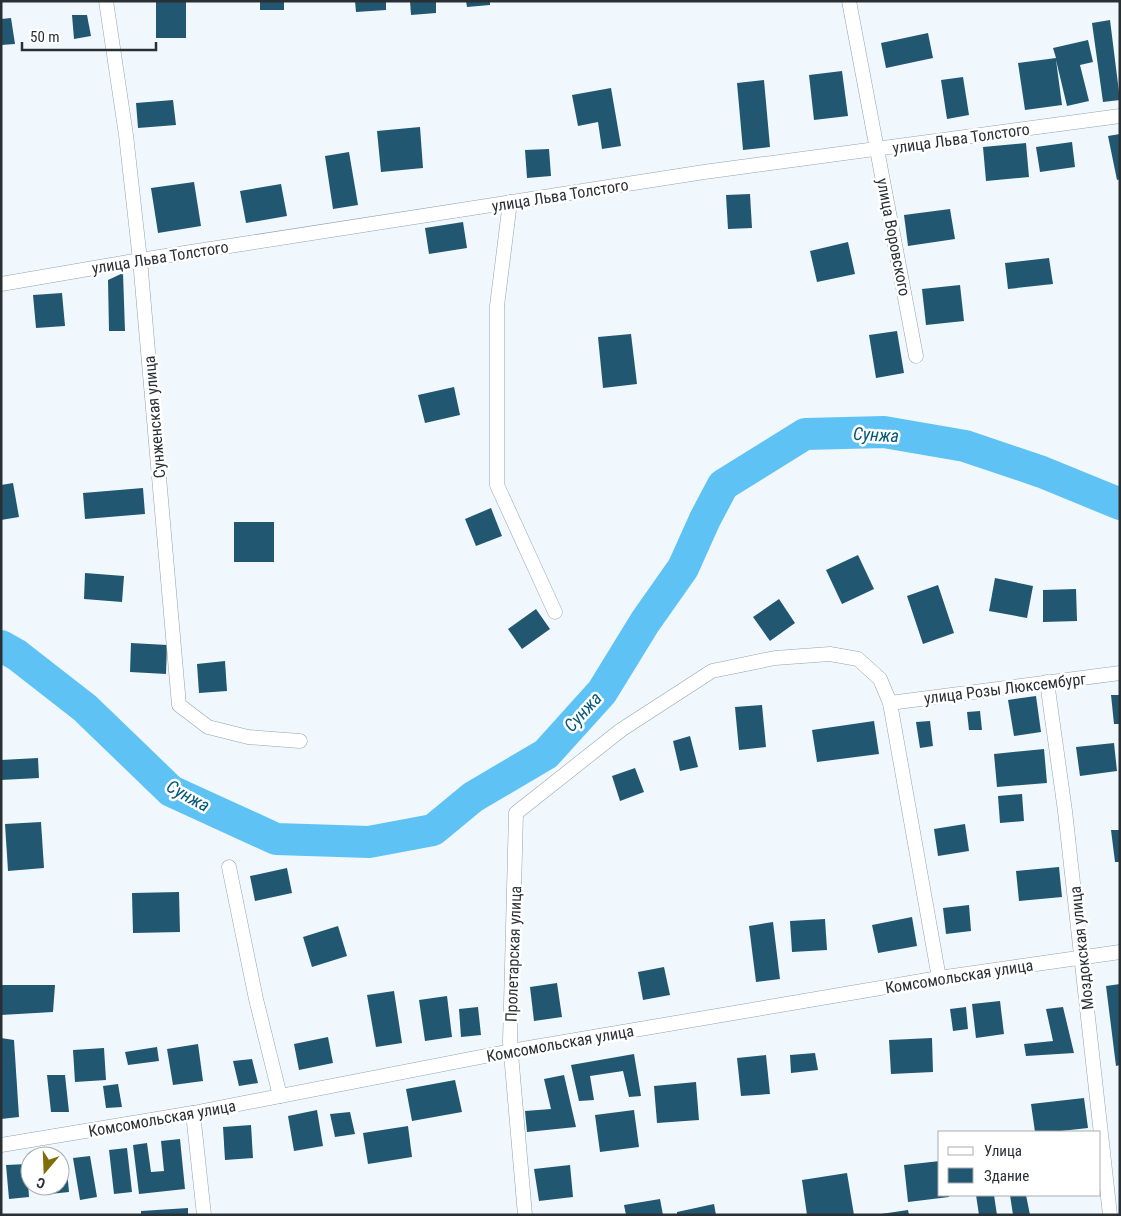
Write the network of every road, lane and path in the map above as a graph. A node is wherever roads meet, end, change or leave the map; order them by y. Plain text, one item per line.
1 (106, 1) edge
2 (848, 1) edge
3 (1120, 116) edge
4 (877, 150) junction
5 (510, 202) junction
6 (140, 260) junction
7 (1, 284) edge
8 (916, 356) dead end
9 (555, 612) dead end
10 (1120, 673) edge
11 (1047, 682) junction
12 (890, 703) junction
13 (300, 741) dead end
14 (229, 867) dead end
15 (1120, 952) edge
16 (1082, 958) junction
17 (939, 978) junction
18 (511, 1051) junction
19 (280, 1096) junction
20 (193, 1114) junction
21 (1101, 1131) edge
22 (1101, 1132) edge
23 (1, 1145) edge
24 (204, 1215) edge
25 (525, 1215) edge
26 (1110, 1215) edge

1 - 6 street, Сунженская улица
2 - 4 street, улица Воровского
3 - 4 street, улица Льва Толстого
4 - 5 street, улица Льва Толстого
4 - 8 street, улица Воровского
5 - 6 street, улица Льва Толстого
5 - 9 street
6 - 7 street, улица Льва Толстого
6 - 13 street, Сунженская улица
10 - 11 street, улица Розы Люксембург
11 - 12 street, улица Розы Люксембург
11 - 16 street, Моздокская улица
12 - 17 street
12 - 18 street, Пролетарская улица
14 - 19 street
15 - 16 street, Комсомольская улица
16 - 17 street, Комсомольская улица
16 - 21 street, Моздокская улица
17 - 18 street, Комсомольская улица
18 - 19 street, Комсомольская улица
18 - 25 street, Пролетарская улица
19 - 20 street, Комсомольская улица
20 - 23 street, Комсомольская улица
20 - 24 street
22 - 26 street, Моздокская улица

